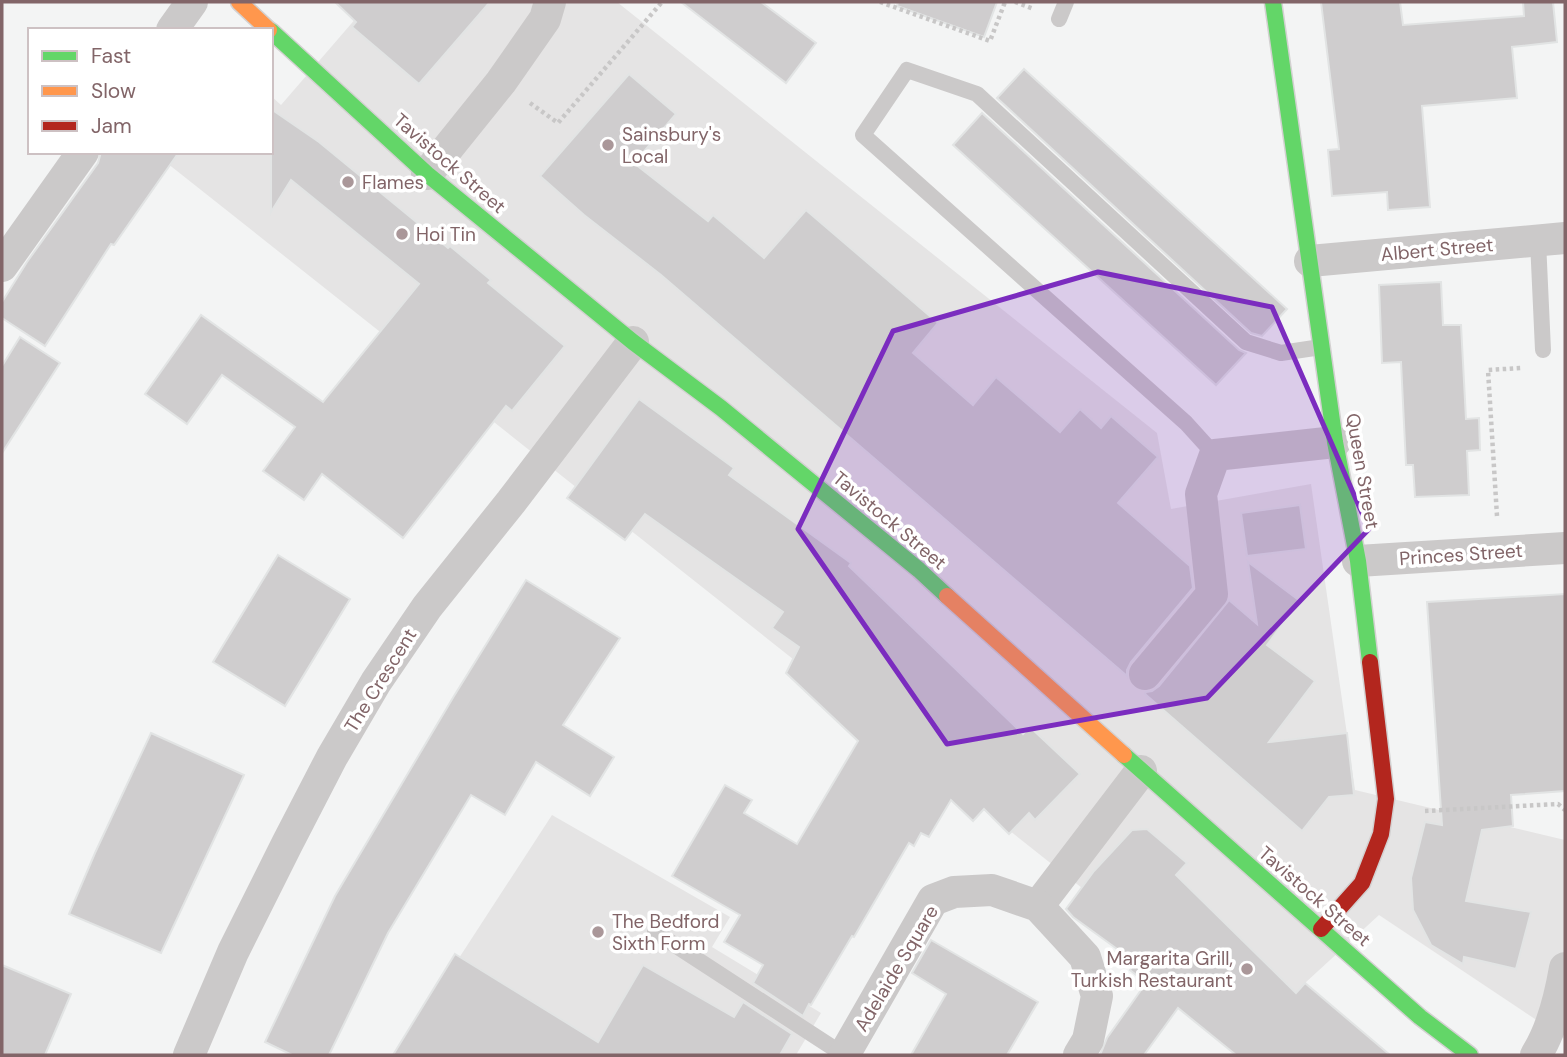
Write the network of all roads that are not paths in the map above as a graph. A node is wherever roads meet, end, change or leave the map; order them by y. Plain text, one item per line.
1 (192, 2) edge
2 (239, 2) edge
3 (550, 2) edge
4 (1066, 2) edge
5 (1273, 2) edge
6 (1059, 19) dead end
7 (173, 28) edge
8 (267, 28) edge
9 (273, 34) edge
10 (82, 154) edge
11 (428, 174) junction
12 (1552, 239) edge
13 (1310, 261) junction
14 (2, 266) edge
15 (633, 342) junction
16 (1322, 347) junction
17 (1542, 350) road end
18 (1335, 442) junction
19 (1215, 455) junction
20 (1565, 548) edge
21 (1358, 561) junction
22 (1145, 674) dead end
23 (1141, 771) junction
24 (1038, 906) junction
25 (1321, 929) junction
26 (655, 932) dead end
27 (1565, 968) edge
28 (189, 1055) edge
29 (844, 1055) edge
30 (1079, 1055) edge
31 (1470, 1055) edge
32 (1535, 1055) edge

1 - 7 street
2 - 8 main road, Tavistock Street
3 - 11 street
4 - 6 lane
5 - 13 main road, Queen Street
9 - 11 main road, Tavistock Street
10 - 14 street
11 - 15 main road, Tavistock Street
12 - 13 street, Albert Street
12 - 17 lane
13 - 16 main road, Queen Street
15 - 23 main road, Tavistock Street
15 - 28 street, The Crescent
16 - 18 main road, Queen Street
16 - 19 lane
18 - 19 street
18 - 21 main road, Queen Street
19 - 22 street
20 - 21 street, Princes Street
21 - 25 main road, Queen Street
23 - 24 street
23 - 25 main road, Tavistock Street
24 - 29 street, Adelaide Square
24 - 30 street, Adelaide Square
25 - 31 main road, Tavistock Street
26 - 29 lane
27 - 32 street

